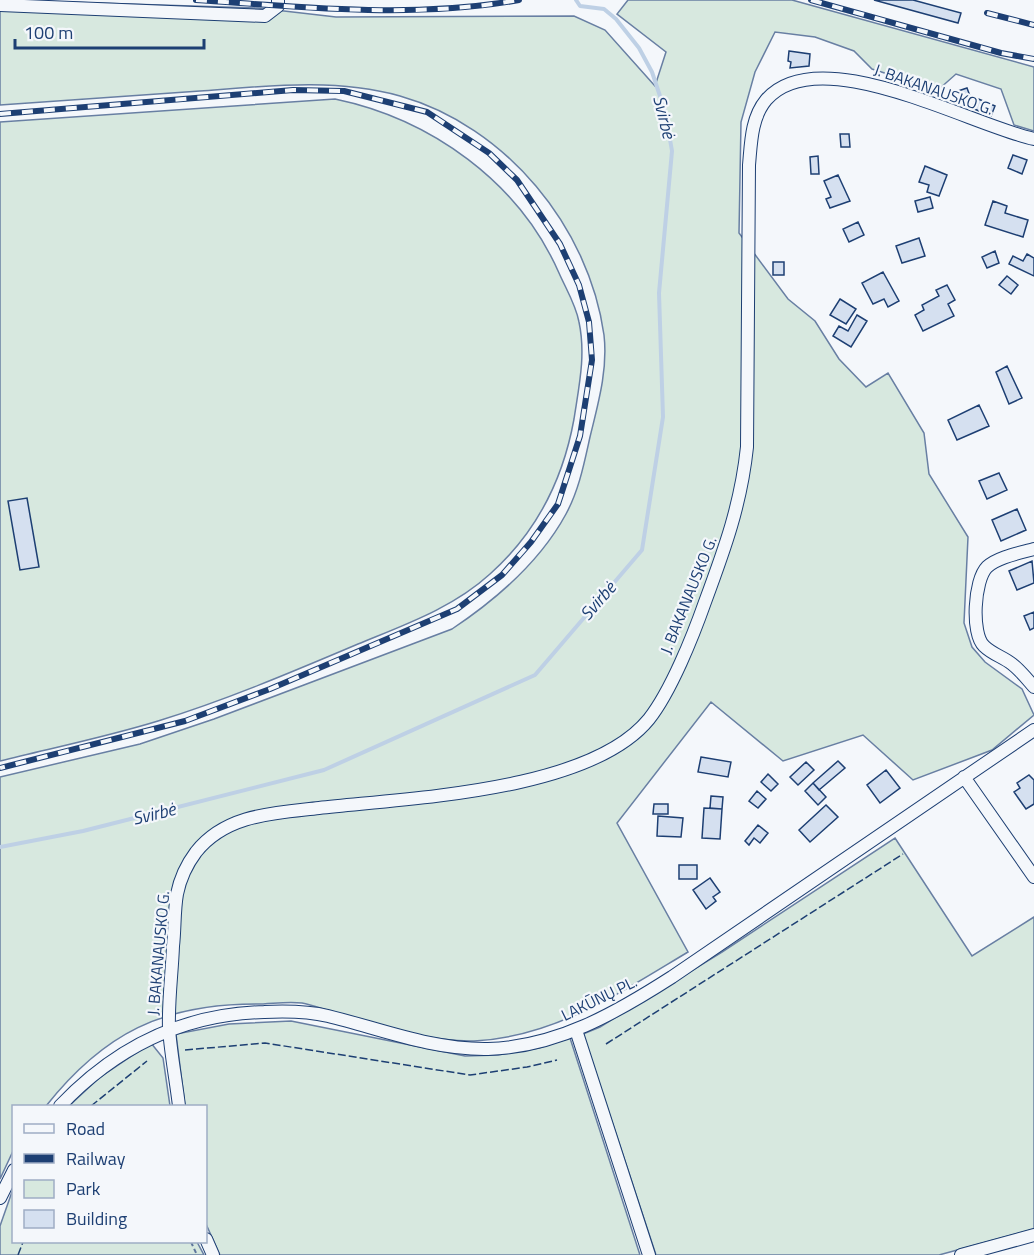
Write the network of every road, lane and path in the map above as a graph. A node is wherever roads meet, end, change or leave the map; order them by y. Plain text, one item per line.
1 (278, 0) edge
2 (0, 5) edge
3 (1034, 139) edge
4 (1034, 549) edge
5 (1034, 687) edge
6 (1034, 730) edge
7 (964, 777) junction
8 (1034, 877) edge
9 (169, 1029) junction
10 (576, 1030) junction
11 (62, 1105) edge
12 (179, 1105) edge
13 (12, 1174) edge
14 (0, 1198) edge
15 (1034, 1235) edge
16 (648, 1255) edge
17 (961, 1255) edge

1 - 2 street
3 - 9 street, J. BAKANAUSKO G.
4 - 5 street
6 - 7 street, LAKŪNŲ PL.
7 - 8 street
7 - 10 street, LAKŪNŲ PL.
9 - 10 street, LAKŪNŲ PL.
9 - 11 street, LAKŪNŲ PL.
9 - 12 street, J. BAKANAUSKO G.
10 - 16 street
13 - 14 street
15 - 17 street

